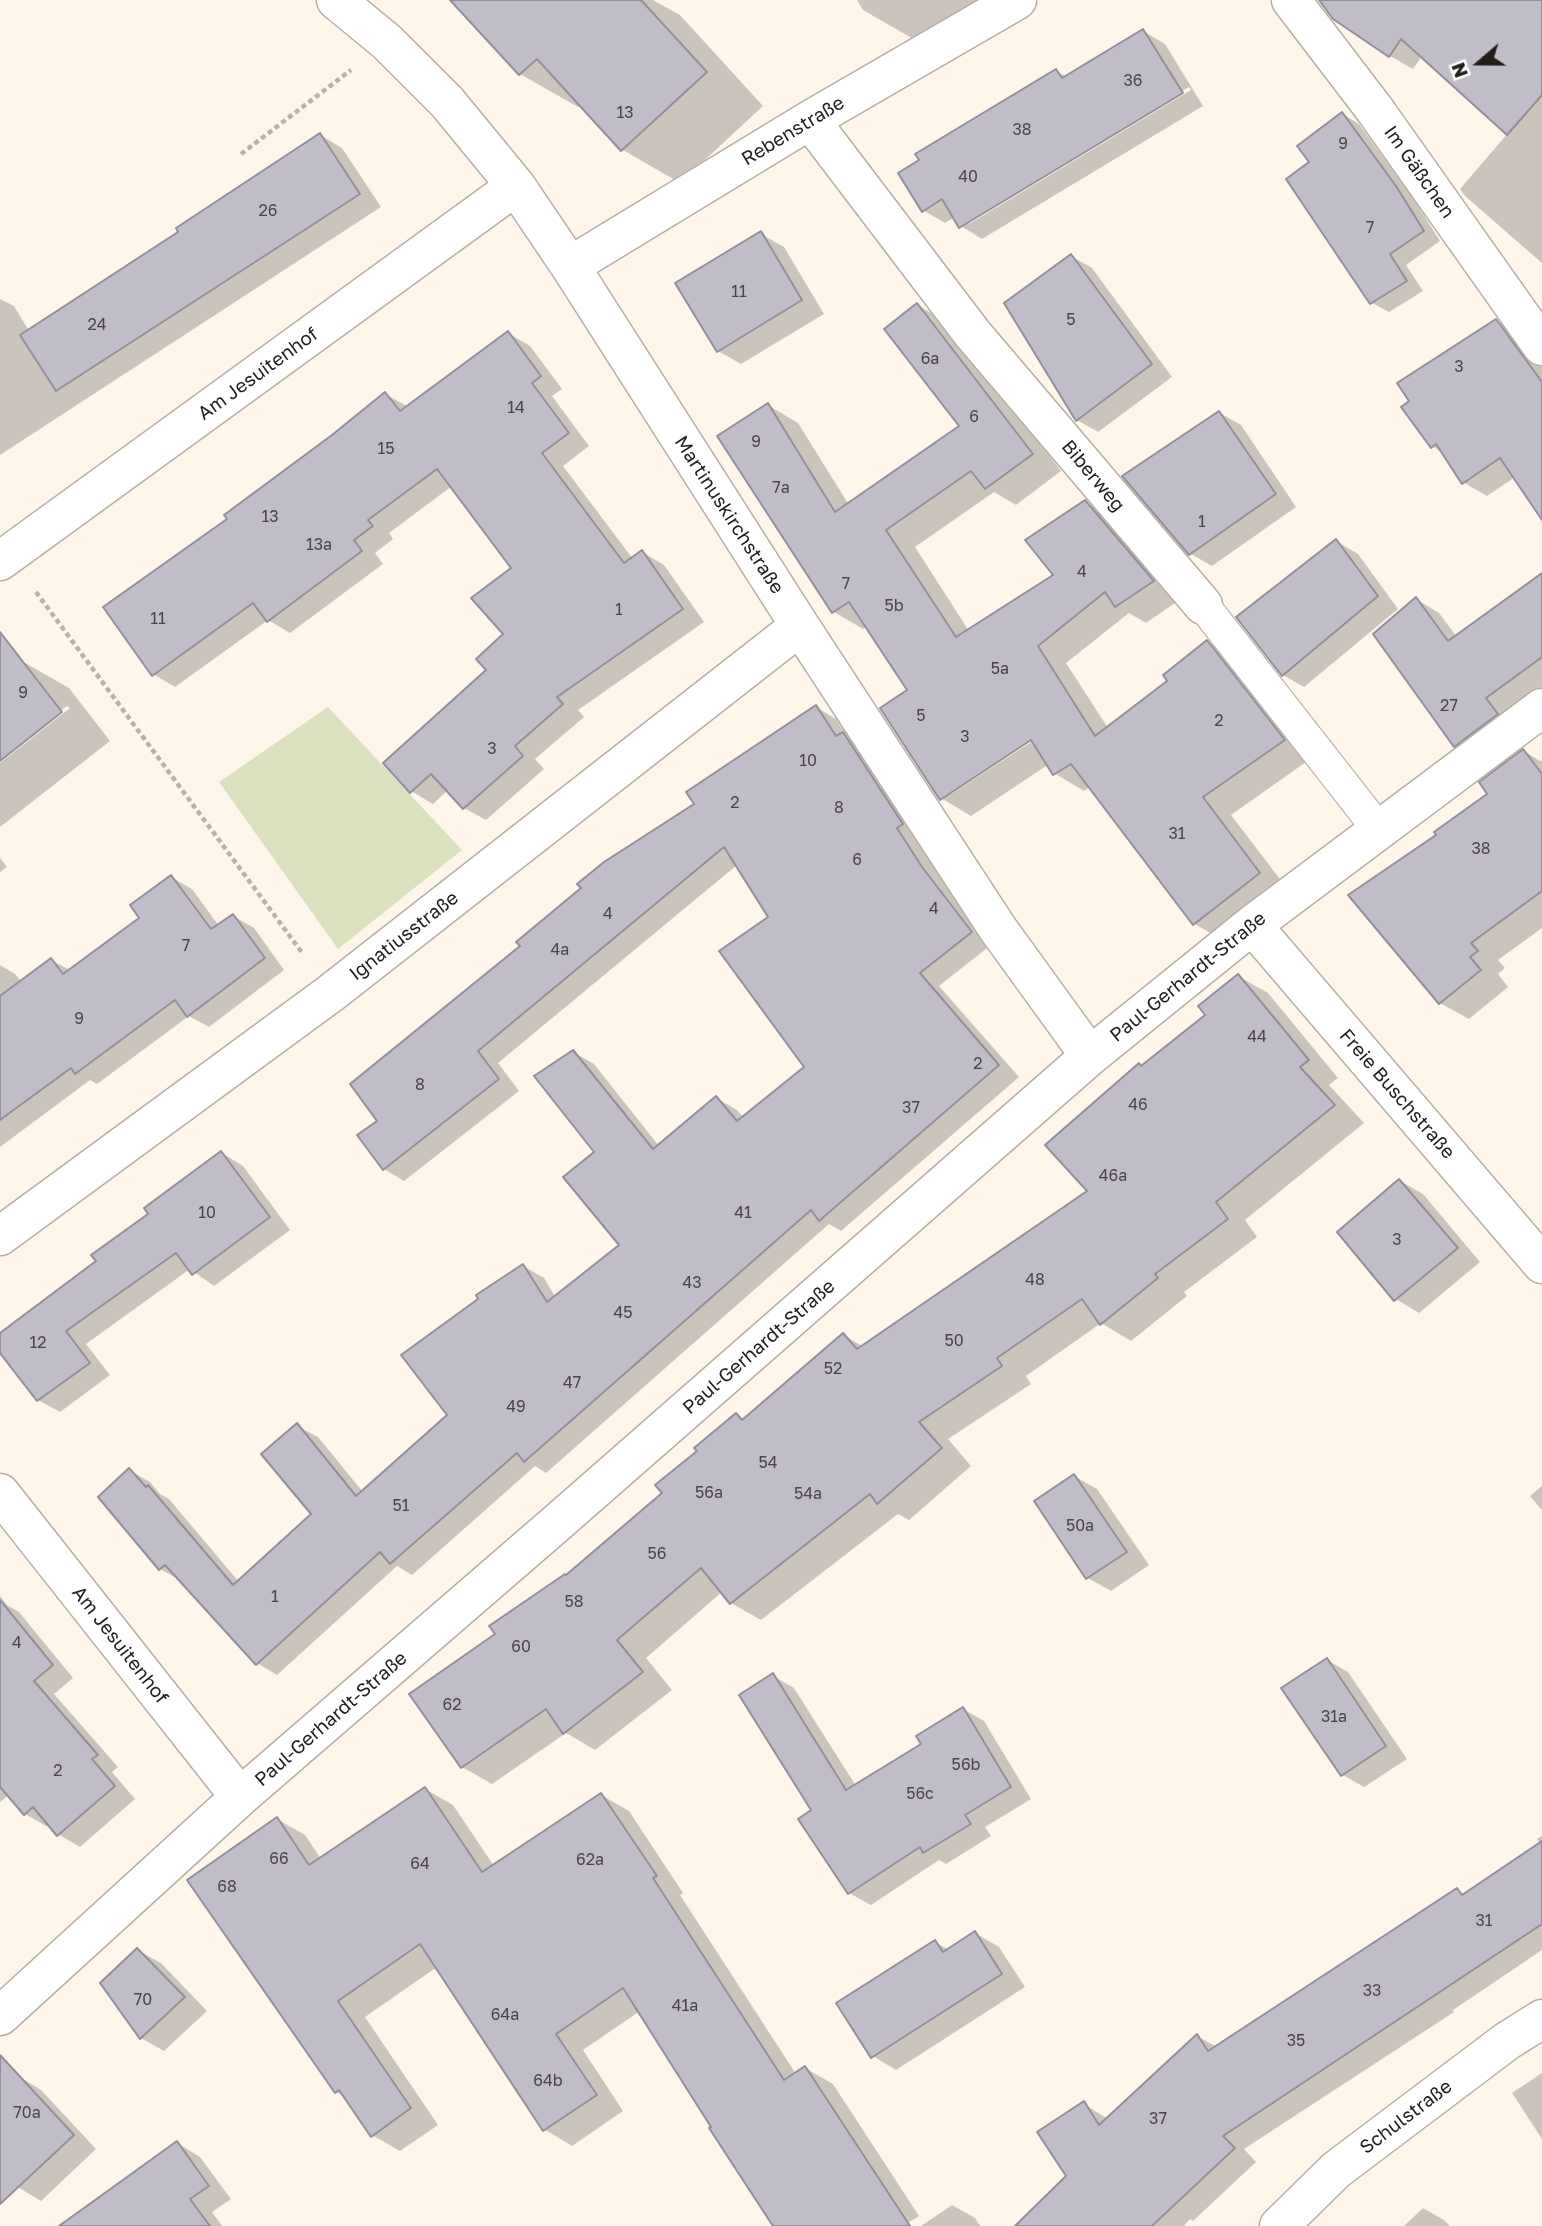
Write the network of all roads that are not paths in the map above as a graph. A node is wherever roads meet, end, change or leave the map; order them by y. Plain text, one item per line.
1 (336, 0) edge
2 (1017, 0) edge
3 (1291, 0) edge
4 (810, 120) junction
5 (516, 187) junction
6 (570, 267) junction
7 (1542, 346) edge
8 (4, 558) edge
9 (1203, 605) joint
10 (800, 626) junction
11 (1542, 708) edge
12 (1379, 830) junction
13 (1252, 925) junction
14 (1090, 1056) junction
15 (0, 1236) edge
16 (1542, 1264) edge
17 (0, 1493) edge
18 (240, 1797) junction
19 (0, 2016) edge
20 (1542, 2019) edge
21 (1279, 2226) edge

1 - 5 street, Martinuskirchstraße
2 - 4 street, Rebenstraße
3 - 7 street, Im Gäßchen
4 - 6 street, Rebenstraße
4 - 9 street, Biberweg
5 - 6 street, Martinuskirchstraße
5 - 8 street, Am Jesuitenhof
6 - 10 street, Martinuskirchstraße
9 - 12 lane, Biberweg
10 - 14 street, Martinuskirchstraße
10 - 15 street, Ignatiusstraße
11 - 12 street, Paul-Gerhardt-Straße
12 - 13 street, Paul-Gerhardt-Straße
13 - 14 street, Paul-Gerhardt-Straße
13 - 16 street, Freie Buschstraße
14 - 18 street, Paul-Gerhardt-Straße
17 - 18 street, Am Jesuitenhof
18 - 19 street, Paul-Gerhardt-Straße
20 - 21 street, Schulstraße

